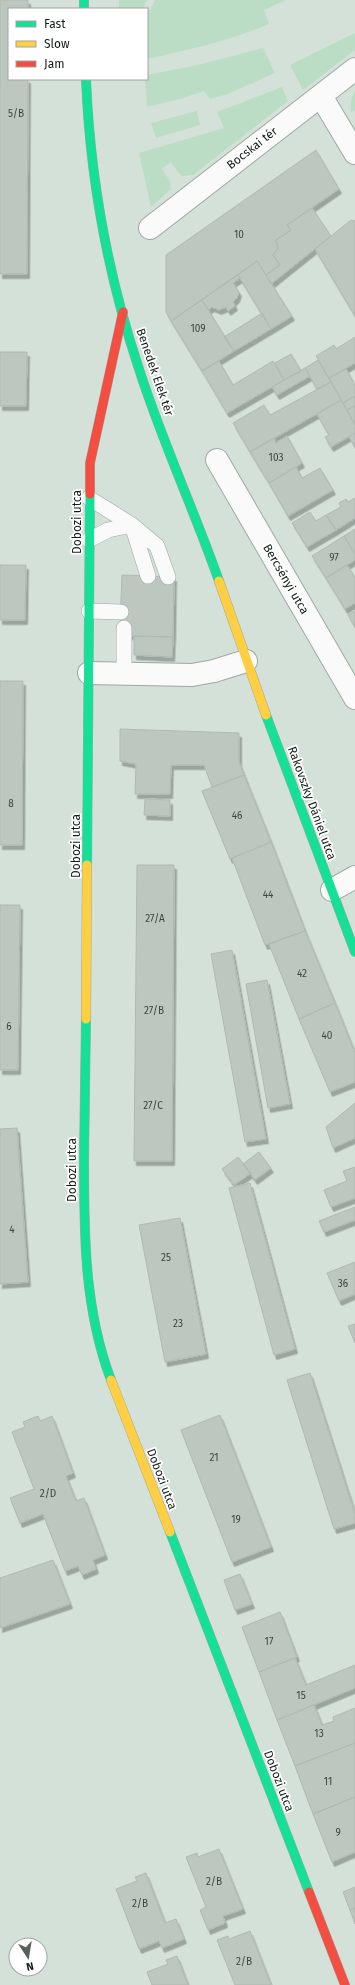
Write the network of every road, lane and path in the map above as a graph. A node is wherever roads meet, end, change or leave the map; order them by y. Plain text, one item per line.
1 (355, 69) edge
2 (86, 80) edge
3 (320, 96) junction
4 (355, 153) edge
5 (150, 228) dead end
6 (123, 312) junction
7 (216, 460) dead end
8 (89, 498) junction
9 (132, 525) junction
10 (90, 540) junction
11 (148, 576) dead end
12 (168, 577) dead end
13 (89, 611) junction
14 (121, 612) dead end
15 (124, 628) dead end
16 (246, 661) junction
17 (89, 673) junction
18 (124, 674) junction
19 (355, 698) edge
20 (355, 877) edge
21 (332, 890) junction
22 (355, 952) edge
23 (344, 1985) edge

1 - 3 street, Bocskai tér
2 - 6 street, Benedek Elek tér
3 - 4 street
3 - 5 street, Bocskai tér
6 - 8 street, Dobozi utca
6 - 16 street, Benedek Elek tér
7 - 19 street, Bercsényi utca
8 - 9 lane
8 - 10 street, Dobozi utca
9 - 10 lane
9 - 11 lane
9 - 12 lane
10 - 13 street, Dobozi utca
13 - 14 lane
13 - 17 street, Dobozi utca
15 - 18 lane
16 - 18 street
16 - 21 street, Rakovszky Dániel utca
17 - 18 street
17 - 23 street, Dobozi utca
20 - 21 street
21 - 22 street, Rakovszky Dániel utca

